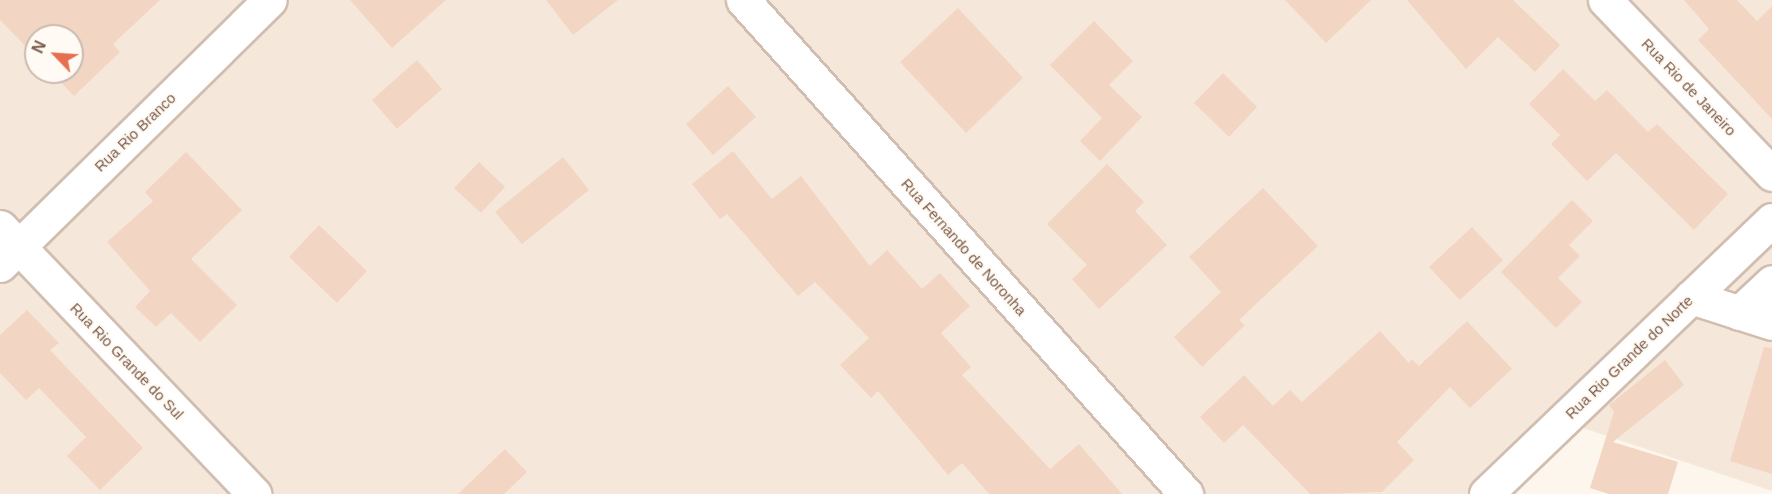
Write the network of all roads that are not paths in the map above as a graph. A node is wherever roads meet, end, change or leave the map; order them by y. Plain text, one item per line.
1 (270, 0) edge
2 (742, 0) edge
3 (1605, 0) edge
4 (1772, 174) edge
5 (1772, 220) edge
6 (6, 246) edge
7 (1772, 282) edge
8 (1691, 297) junction
9 (1739, 312) junction
10 (1772, 323) edge
11 (254, 494) edge
12 (1186, 494) edge
13 (1486, 494) edge

1 - 6 street, Rua Rio Branco
2 - 12 street, Rua Fernando de Noronha
3 - 4 street, Rua Rio de Janeiro
5 - 8 street, Rua Rio Grande do Norte
6 - 11 street, Rua Rio Grande do Sul
7 - 9 street
8 - 9 street
8 - 13 street, Rua Rio Grande do Norte
9 - 10 street

